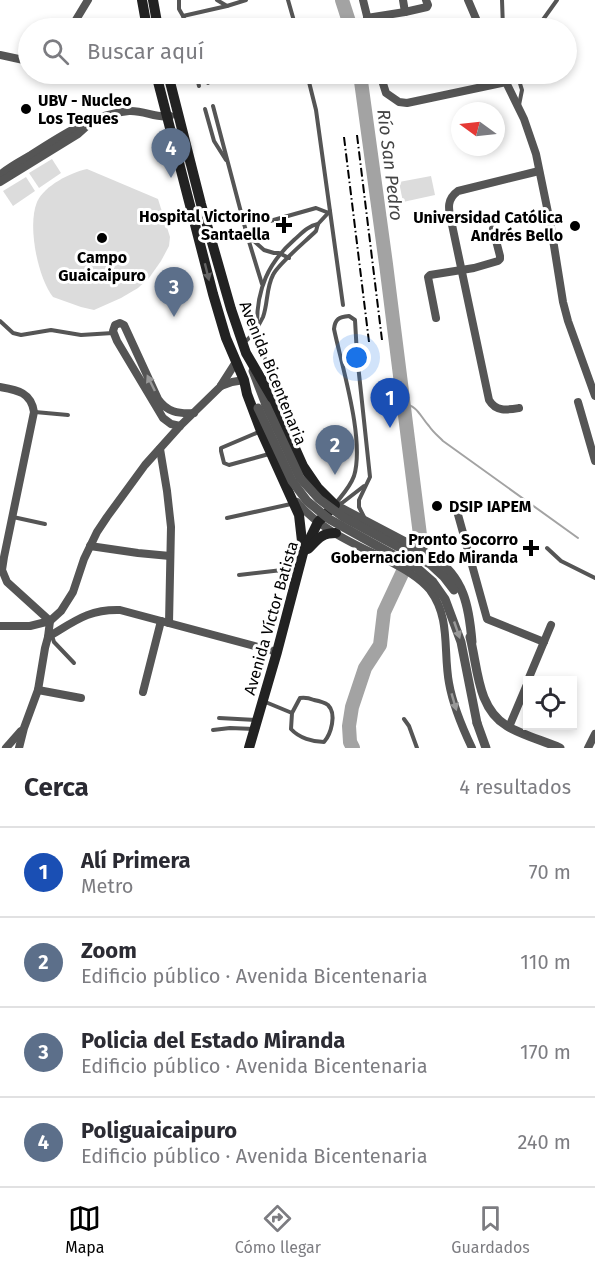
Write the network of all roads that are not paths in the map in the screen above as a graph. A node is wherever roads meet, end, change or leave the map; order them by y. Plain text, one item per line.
1 (88, 0) edge
2 (142, 0) edge
3 (153, 0) edge
4 (179, 0) edge
5 (217, 0) edge
6 (246, 0) edge
7 (288, 0) edge
8 (363, 0) edge
9 (403, 0) edge
10 (426, 0) edge
11 (468, 0) edge
12 (502, 0) edge
13 (557, 0) edge
14 (227, 6) junction
15 (405, 12) junction
16 (183, 16) joint
17 (77, 18) edge
18 (145, 18) edge
19 (156, 18) edge
20 (293, 18) edge
21 (367, 18) joint
22 (476, 18) edge
23 (503, 18) edge
24 (544, 18) edge
25 (0, 55) edge
26 (18, 59) edge
27 (158, 84) edge
28 (170, 84) edge
29 (310, 84) edge
30 (383, 84) edge
31 (497, 84) edge
32 (507, 84) edge
33 (520, 84) edge
34 (213, 106) dead end
35 (519, 108) junction
36 (205, 109) dead end
37 (178, 114) junction
38 (166, 117) junction
39 (228, 163) junction
40 (17, 168) junction
41 (539, 171) junction
42 (0, 175) edge
43 (0, 182) edge
44 (330, 212) junction
45 (270, 221) dead end
46 (318, 224) junction
47 (493, 229) dead end
48 (247, 235) junction
49 (279, 253) junction
50 (289, 258) junction
51 (461, 269) junction
52 (262, 284) junction
53 (343, 305) dead end
54 (436, 318) dead end
55 (0, 321) edge
56 (257, 326) junction
57 (114, 333) junction
58 (253, 335) junction
59 (244, 348) junction
60 (236, 362) junction
61 (271, 380) dead end
62 (244, 382) junction
63 (0, 387) edge
64 (220, 387) junction
65 (595, 396) edge
66 (579, 402) dead end
67 (262, 407) junction
68 (519, 408) dead end
69 (34, 412) junction
70 (194, 413) junction
71 (68, 415) dead end
72 (180, 426) junction
73 (261, 431) junction
74 (160, 449) junction
75 (272, 453) junction
76 (595, 461) edge
77 (367, 484) junction
78 (293, 500) junction
79 (335, 505) junction
80 (457, 511) dead end
81 (12, 517) junction
82 (227, 518) dead end
83 (366, 521) junction
84 (318, 522) junction
85 (45, 524) dead end
86 (336, 534) junction
87 (90, 546) junction
88 (547, 548) dead end
89 (303, 553) junction
90 (170, 556) junction
91 (1, 569) edge
92 (299, 570) junction
93 (239, 575) dead end
94 (595, 578) edge
95 (50, 621) junction
96 (165, 622) junction
97 (551, 625) dead end
98 (0, 626) edge
99 (50, 636) junction
100 (472, 642) junction
101 (544, 642) junction
102 (277, 651) junction
103 (74, 663) dead end
104 (530, 676) edge
105 (38, 690) junction
106 (143, 692) dead end
107 (523, 693) edge
108 (81, 698) dead end
109 (263, 700) junction
110 (292, 713) junction
111 (219, 718) dead end
112 (404, 719) dead end
113 (256, 724) junction
114 (509, 727) junction
115 (24, 728) junction
116 (213, 730) dead end
117 (595, 735) edge
118 (6, 748) edge
119 (18, 748) edge
120 (249, 748) edge
121 (417, 748) edge
122 (472, 748) edge
123 (486, 748) edge
124 (560, 748) edge
125 (588, 748) edge

1 - 17 street
2 - 18 main road
3 - 19 main road
4 - 16 lane
5 - 14 lane
6 - 14 lane
7 - 20 lane
8 - 21 street
9 - 15 street
10 - 15 street
11 - 22 street
12 - 23 lane
13 - 24 lane
14 - 16 lane
15 - 21 street
25 - 26 street
27 - 38 main road, Avenida Bicentenaria
28 - 37 main road, Avenida Bicentenaria
29 - 44 lane
30 - 31 street
32 - 35 street
33 - 35 lane
34 - 39 lane
35 - 41 street
36 - 39 lane
37 - 38 street
37 - 59 main road, Avenida Bicentenaria
38 - 40 street
38 -> 60 main road, Avenida Bicentenaria
39 - 48 lane
40 - 42 street
40 - 43 street
41 - 51 street
41 - 65 street
44 - 45 lane
44 - 46 lane
44 - 53 lane
46 - 49 lane
46 - 50 lane
47 - 51 street
48 - 49 lane
48 - 52 lane
49 - 50 lane
49 - 52 lane
50 - 56 lane
51 - 54 street
51 - 68 street
52 - 56 lane
55 - 57 lane
56 - 58 lane
70 -> 57 street
57 - 72 street
58 - 59 lane
58 - 61 lane
59 - 67 street, Avenida Bicentenaria
59 - 79 main road
60 - 62 main road, Avenida Bicentenaria
60 - 64 street
62 - 64 street
62 - 67 street, Avenida Bicentenaria
62 - 73 main road
63 - 69 street
64 - 70 street
66 - 76 street
67 - 100 street, Avenida Bicentenaria, bridge
67 -> 123 street, Avenida Bicentenaria, bridge
69 - 71 lane
69 - 81 street
70 - 72 street
72 - 74 street
73 - 75 main road
73 - 75 lane
74 - 87 street
74 - 90 street
75 - 78 main road
77 - 79 lane
77 - 79 lane
77 - 83 lane
78 - 82 lane
78 - 84 street
78 - 89 main road
79 - 83 street
79 - 84 main road, Avenida Víctor Batista
80 - 101 street
81 - 85 lane
81 - 91 street
83 - 100 street
84 - 86 street
84 - 89 main road, Avenida Víctor Batista
86 - 89 main road
86 -> 122 street
87 - 90 street
87 - 95 street
88 - 94 lane
89 - 92 main road, Avenida Víctor Batista
90 - 96 street
91 - 95 street
92 - 93 lane
92 - 102 main road, Avenida Víctor Batista
95 - 98 street
95 - 99 street
96 - 99 street
96 - 102 street
96 - 106 street
97 - 101 street
99 - 103 lane
99 - 105 street
100 - 114 street
101 - 104 street
102 - 109 main road, Avenida Víctor Batista
105 - 108 street
105 - 115 street
107 - 114 street
109 - 110 lane
109 - 113 main road, Avenida Víctor Batista
110 - 110 lane
111 - 113 lane
112 - 121 lane
113 - 116 lane
113 - 120 main road, Avenida Víctor Batista
114 - 124 street
115 - 118 street
115 - 119 street
117 - 125 street

